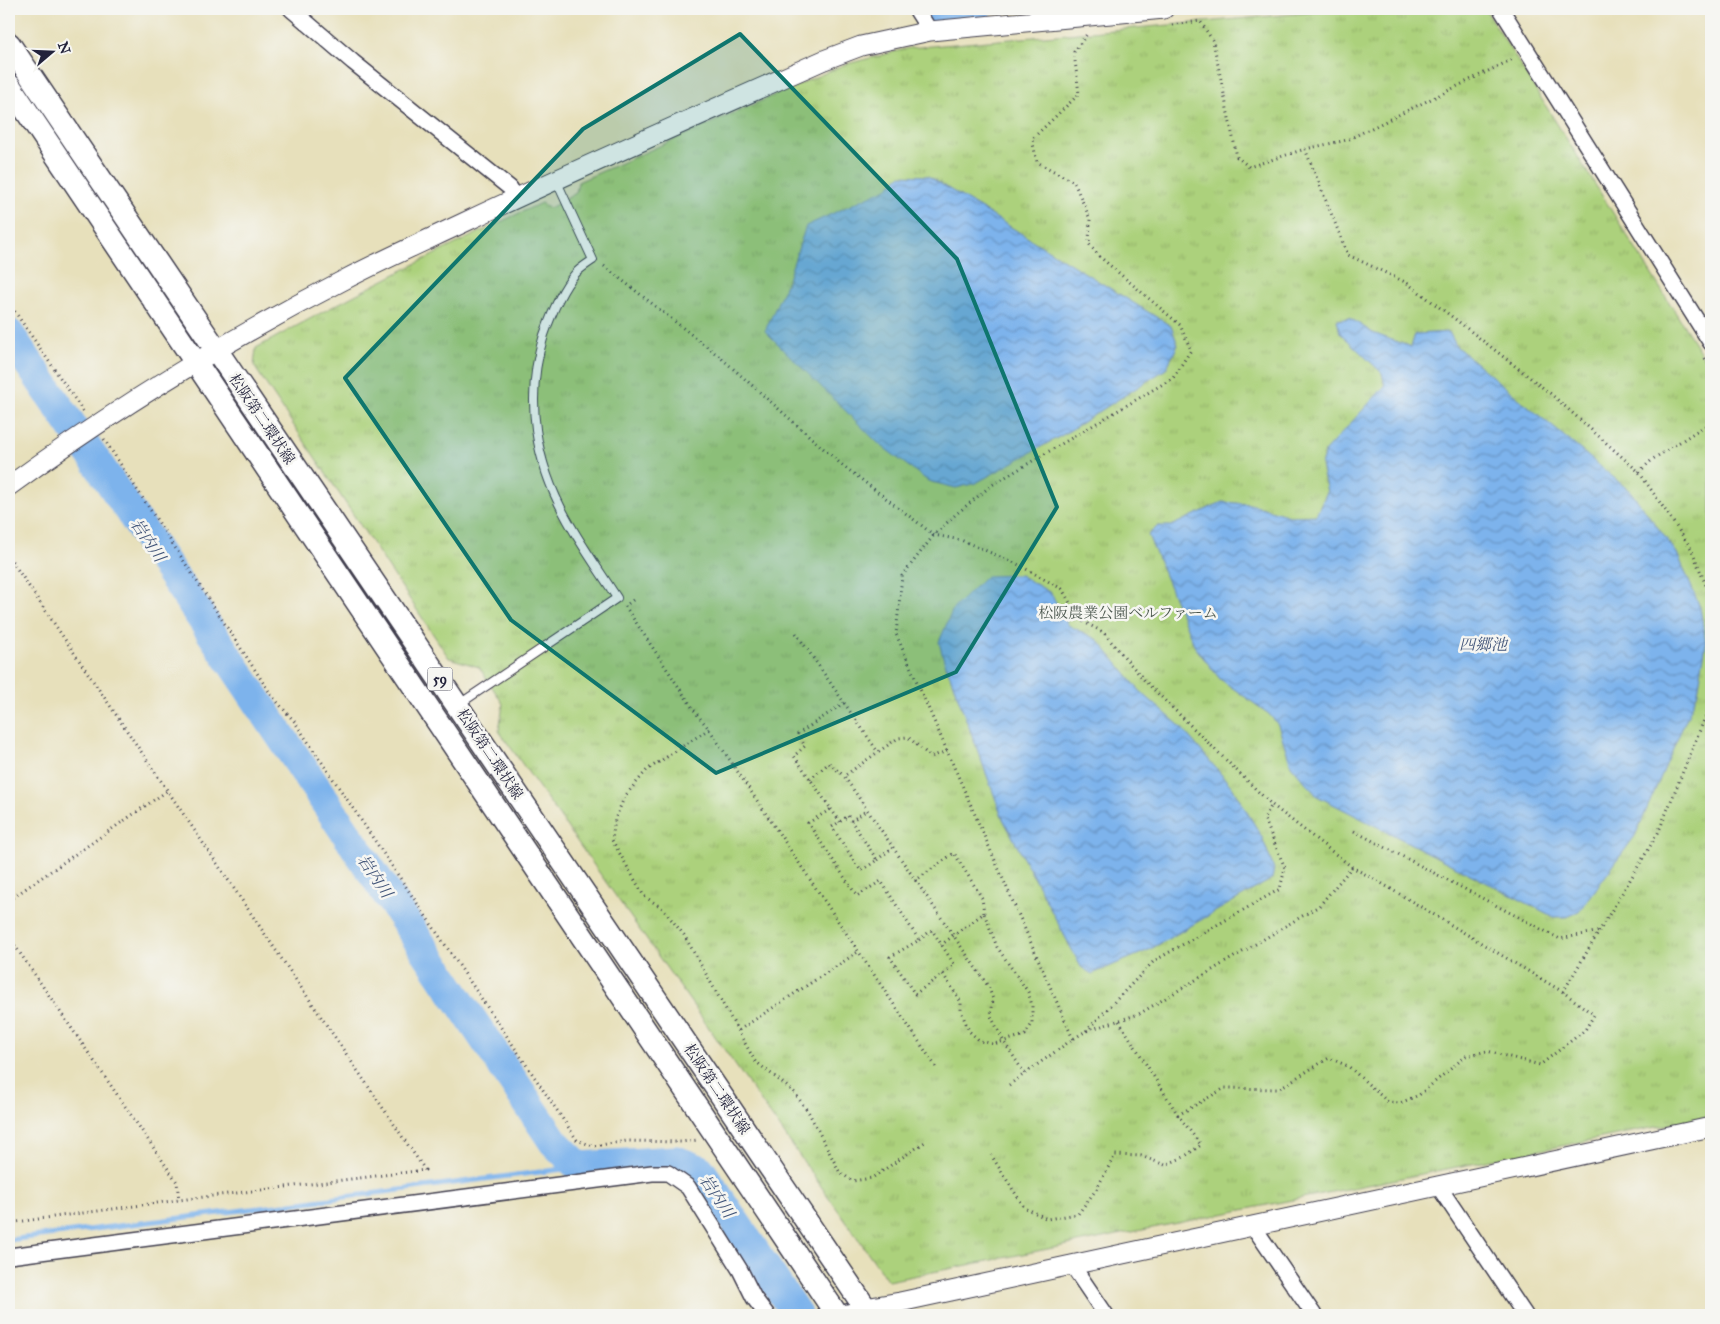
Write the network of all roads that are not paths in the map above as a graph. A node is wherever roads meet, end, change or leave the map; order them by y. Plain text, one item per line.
1 (291, 9) edge
2 (916, 9) edge
3 (1501, 9) edge
4 (1167, 17) edge
5 (930, 31) junction
6 (9, 44) edge
7 (9, 85) edge
8 (556, 180) junction
9 (516, 198) junction
10 (1706, 347) edge
11 (206, 356) junction
12 (9, 486) edge
13 (458, 705) junction
14 (1711, 1127) edge
15 (1439, 1187) junction
16 (1253, 1226) junction
17 (9, 1256) edge
18 (1072, 1265) junction
19 (867, 1312) edge
20 (767, 1315) edge
21 (836, 1315) edge
22 (1106, 1315) edge
23 (1314, 1315) edge
24 (1525, 1315) edge

1 - 9 street
2 - 5 street
3 - 10 street
4 - 5 street
5 - 8 street
6 - 11 main road, 松阪第二環状線 / 59
7 - 11 main road, 松阪第二環状線 / 59
8 - 9 street
8 - 13 lane
9 - 11 street
11 - 12 street
11 - 13 main road, 松阪第二環状線 / 59
11 - 21 main road, 松阪第二環状線 / 59
13 - 19 main road, 松阪第二環状線 / 59
14 - 15 street
15 - 16 street
15 - 24 street
16 - 18 street
16 - 23 street
17 - 20 street
18 - 19 street
18 - 22 street
19 - 21 street

